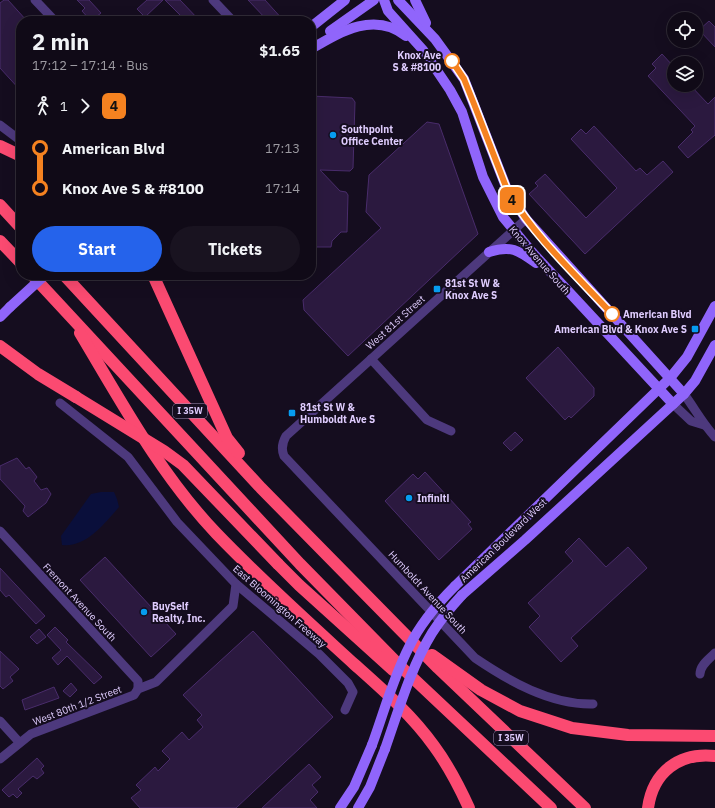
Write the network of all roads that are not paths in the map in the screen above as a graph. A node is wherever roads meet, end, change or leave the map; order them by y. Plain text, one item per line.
1 (35, 0) edge
2 (213, 0) edge
3 (345, 0) edge
4 (374, 0) edge
5 (384, 0) edge
6 (398, 0) edge
7 (415, 0) edge
8 (50, 16) edge
9 (228, 16) edge
10 (316, 23) edge
11 (435, 39) junction
12 (316, 44) edge
13 (316, 45) edge
14 (424, 50) junction
15 (0, 125) edge
16 (16, 137) edge
17 (0, 146) edge
18 (16, 154) edge
19 (0, 205) edge
20 (526, 219) junction
21 (16, 223) edge
22 (513, 230) junction
23 (0, 241) edge
24 (489, 252) junction
25 (16, 258) edge
26 (551, 273) junction
27 (37, 280) edge
28 (40, 280) edge
29 (69, 280) edge
30 (155, 280) edge
31 (715, 306) edge
32 (68, 313) junction
33 (0, 317) edge
34 (715, 345) edge
35 (0, 346) edge
36 (370, 359) junction
37 (670, 378) junction
38 (659, 390) junction
39 (684, 394) junction
40 (60, 403) dead end
41 (673, 404) junction
42 (704, 425) junction
43 (451, 431) dead end
44 (715, 437) edge
45 (282, 445) joint
46 (582, 464) junction
47 (593, 478) junction
48 (0, 531) edge
49 (318, 545) junction
50 (236, 584) junction
51 (418, 648) junction
52 (715, 653) edge
53 (700, 674) dead end
54 (138, 689) junction
55 (593, 704) dead end
56 (345, 710) dead end
57 (450, 713) junction
58 (0, 721) edge
59 (715, 736) edge
60 (19, 742) junction
61 (715, 756) edge
62 (0, 759) edge
63 (451, 770) junction
64 (340, 808) edge
65 (358, 808) edge
66 (464, 808) edge
67 (469, 808) edge
68 (551, 808) edge
69 (585, 808) edge
70 (648, 808) edge

1 - 8 street
2 - 9 street
3 - 10 street
4 - 12 street
5 - 14 street, Knox Avenue South
6 - 11 street, Knox Avenue South
7 - 11 street
11 - 20 street, Knox Avenue South
13 - 14 street
14 - 22 street, Knox Avenue South
15 - 16 street
17 - 18 highway
19 - 21 highway
20 - 22 street, West 81st Street
20 - 37 street, Knox Avenue South
22 - 24 street, West 81st Street
22 - 26 street, Knox Avenue South
23 - 25 highway
24 - 26 street
24 - 36 street, West 81st Street
26 - 38 street, Knox Avenue South
27 - 32 highway, I 35W
28 - 33 street, bridge
29 - 49 highway, I 35W
30 - 49 highway
31 - 37 street, American Boulevard West
32 - 57 highway, I 35W
32 - 63 highway
34 - 39 street, American Boulevard West
35 - 57 highway, bridge
36 - 43 street
36 - 45 street, West 81st Street
37 - 38 street, American Boulevard West
37 - 39 street, Knox Avenue South
38 - 41 street, Knox Avenue South
38 - 46 street, American Boulevard West
39 - 41 street, American Boulevard West
39 - 42 street, Knox Avenue South
40 - 50 street, East Bloomington Freeway
41 - 42 street, Knox Avenue South
41 - 47 street, American Boulevard West
42 - 44 street, Knox Avenue South
45 - 55 street, Humboldt Avenue South
46 - 47 street
46 - 64 street, American Boulevard West, bridge
47 - 65 street, American Boulevard West, bridge
48 - 54 street, Fremont Avenue South
49 - 51 highway, I 35W
50 - 54 street, West 80th 1/2 Street
50 - 56 street, East Bloomington Freeway
51 - 59 highway
51 - 69 highway, I 35W
52 - 53 street
54 - 60 street, West 80th 1/2 Street
57 - 68 highway, I 35W
58 - 60 street
60 - 62 street, West 80th 1/2 Street
61 - 70 highway
63 - 66 highway
63 - 67 highway

